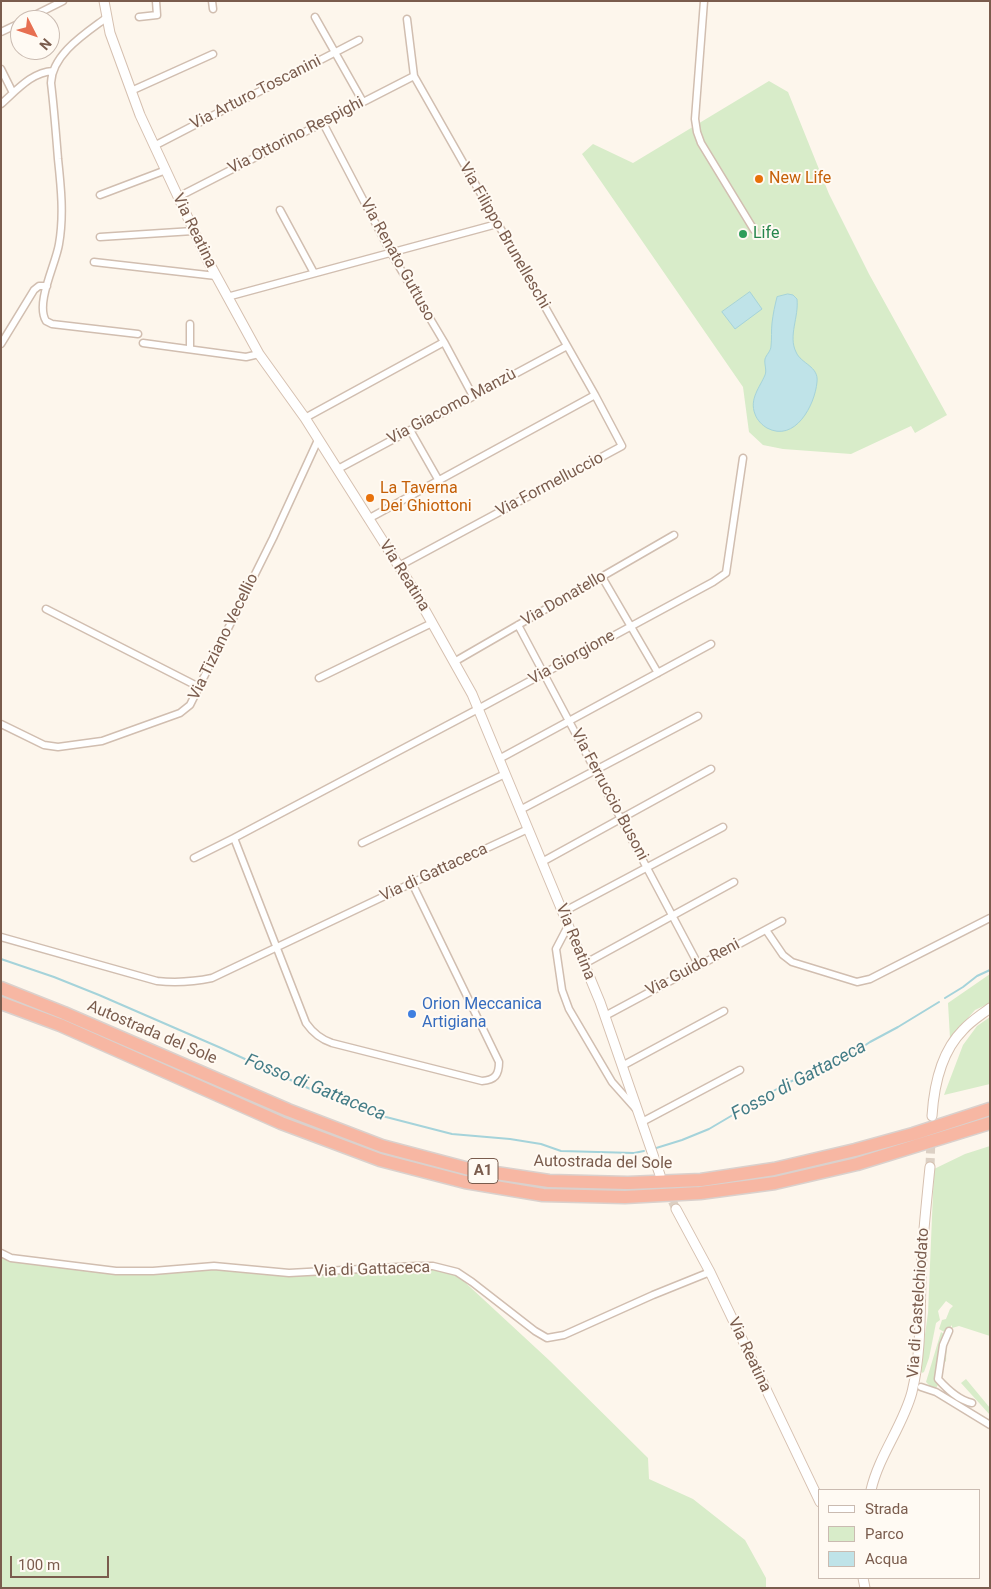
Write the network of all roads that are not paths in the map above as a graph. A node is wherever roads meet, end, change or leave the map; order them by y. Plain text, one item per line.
1 (63, 1) edge
2 (104, 1) edge
3 (156, 1) edge
4 (212, 1) edge
5 (704, 1) edge
6 (213, 9) dead end
7 (45, 10) edge
8 (139, 17) dead end
9 (315, 17) dead end
10 (106, 18) junction
11 (407, 19) dead end
12 (358, 40) dead end
13 (335, 53) junction
14 (212, 54) dead end
15 (1, 69) edge
16 (53, 71) junction
17 (414, 76) junction
18 (131, 91) junction
19 (13, 93) junction
20 (363, 102) junction
21 (1, 104) edge
22 (323, 123) junction
23 (154, 146) junction
24 (166, 170) junction
25 (100, 195) dead end
26 (178, 197) junction
27 (280, 210) dead end
28 (497, 224) junction
29 (193, 230) junction
30 (754, 230) dead end
31 (100, 237) dead end
32 (391, 253) junction
33 (94, 262) dead end
34 (314, 273) junction
35 (216, 276) junction
36 (47, 286) junction
37 (227, 297) junction
38 (190, 324) dead end
39 (138, 334) dead end
40 (444, 342) junction
41 (143, 343) dead end
42 (1, 344) edge
43 (567, 346) junction
44 (190, 349) junction
45 (259, 354) junction
46 (594, 395) junction
47 (473, 396) junction
48 (305, 418) junction
49 (410, 430) junction
50 (318, 440) junction
51 (622, 446) joint
52 (743, 458) dead end
53 (338, 469) junction
54 (439, 480) junction
55 (368, 519) junction
56 (674, 535) dead end
57 (399, 566) junction
58 (602, 577) junction
59 (46, 609) dead end
60 (432, 622) junction
61 (518, 625) junction
62 (630, 626) junction
63 (711, 644) dead end
64 (454, 662) junction
65 (544, 673) junction
66 (658, 673) junction
67 (319, 678) dead end
68 (199, 687) junction
69 (478, 710) junction
70 (698, 716) dead end
71 (569, 721) junction
72 (1, 724) edge
73 (499, 759) junction
74 (711, 769) dead end
75 (595, 770) junction
76 (505, 774) junction
77 (520, 810) junction
78 (621, 818) junction
79 (723, 827) dead end
80 (528, 829) junction
81 (234, 838) junction
82 (362, 843) dead end
83 (194, 858) dead end
84 (542, 862) junction
85 (647, 868) junction
86 (734, 882) dead end
87 (412, 883) junction
88 (563, 912) junction
89 (672, 916) junction
90 (990, 918) edge
91 (782, 921) dead end
92 (568, 926) junction
93 (766, 930) junction
94 (1, 938) edge
95 (277, 947) junction
96 (584, 964) junction
97 (699, 966) junction
98 (1, 988) edge
99 (1, 1003) edge
100 (990, 1008) edge
101 (724, 1011) dead end
102 (604, 1016) junction
103 (622, 1066) junction
104 (740, 1070) dead end
105 (990, 1109) edge
106 (638, 1111) junction
107 (932, 1116) dead end
108 (642, 1122) junction
109 (990, 1123) edge
110 (930, 1167) tunnel mouth
111 (660, 1175) tunnel mouth
112 (676, 1209) tunnel mouth
113 (1, 1253) edge
114 (710, 1272) junction
115 (949, 1331) dead end
116 (921, 1387) dead end
117 (972, 1403) dead end
118 (990, 1426) edge
119 (871, 1489) edge
120 (818, 1498) edge

1 - 7 street
2 - 10 street, Via Reatina
3 - 8 street
4 - 6 street
5 - 30 street
9 - 13 street
10 - 16 street
10 - 18 street, Via Reatina
11 - 17 street, Via Filippo Brunelleschi
12 - 13 street, Via Arturo Toscanini
13 - 20 street
13 - 23 street, Via Arturo Toscanini
14 - 18 street
15 - 19 street
16 - 19 street
16 - 36 street
17 - 20 street, Via Ottorino Respighi
17 - 28 street, Via Filippo Brunelleschi
18 - 23 street, Via Reatina
19 - 21 street
20 - 22 street, Via Ottorino Respighi
22 - 26 street, Via Ottorino Respighi
22 - 32 street, Via Renato Guttuso
23 - 24 street, Via Reatina
24 - 25 street
24 - 26 street, Via Reatina
26 - 29 street, Via Reatina
27 - 34 street
28 - 32 street
28 - 43 street, Via Filippo Brunelleschi
29 - 31 street
29 - 35 street, Via Reatina
32 - 34 street
32 - 40 street, Via Renato Guttuso
33 - 35 street
34 - 37 street
35 - 37 street, Via Reatina
36 - 39 street
36 - 42 street
37 - 45 street, Via Reatina
38 - 44 street
40 - 47 street, Via Renato Guttuso
40 - 48 street
41 - 44 street
43 - 46 street, Via Filippo Brunelleschi
43 - 47 street, Via Giacomo Manzù
44 - 45 street
45 - 48 street, Via Reatina
46 - 51 street, Via Filippo Brunelleschi
46 - 54 street
47 - 49 street, Via Giacomo Manzù
48 - 50 street, Via Reatina
49 - 53 street, Via Giacomo Manzù
49 - 54 street
50 - 53 street, Via Reatina
50 - 68 street, Via Tiziano Vecellio
51 - 57 street, Via Formelluccio
52 - 62 street, Via Giorgione
53 - 55 street, Via Reatina
54 - 55 street
55 - 57 street, Via Reatina
56 - 58 street, Via Donatello
57 - 60 street, Via Reatina
58 - 61 street, Via Donatello
58 - 62 street
59 - 68 street
60 - 64 street, Via Reatina
60 - 67 street
61 - 64 street, Via Donatello
61 - 65 street, Via Ferruccio Busoni
62 - 65 street, Via Giorgione
62 - 66 street
63 - 66 street
64 - 69 street, Via Reatina
65 - 69 street, Via Giorgione
65 - 71 street, Via Ferruccio Busoni
66 - 71 street
68 - 72 street, Via Tiziano Vecellio
69 - 73 street, Via Reatina
69 - 81 street, Via Giorgione
70 - 75 street
71 - 73 street
71 - 75 street, Via Ferruccio Busoni
73 - 76 street, Via Reatina
74 - 78 street
75 - 77 street
75 - 78 street, Via Ferruccio Busoni
76 - 77 street, Via Reatina
76 - 82 street
77 - 80 street, Via Reatina
78 - 84 street
78 - 85 street, Via Ferruccio Busoni
79 - 85 street
80 - 84 street, Via Reatina
80 - 87 street, Via di Gattaceca
81 - 83 street, Via Giorgione
81 - 95 street
84 - 88 street, Via Reatina
85 - 88 street
85 - 89 street, Via Ferruccio Busoni
86 - 89 street
87 - 95 street, Via di Gattaceca
87 - 95 street
88 - 92 street, Via Reatina
89 - 96 street
89 - 97 street, Via Ferruccio Busoni
90 - 93 street
91 - 93 street, Via Guido Reni
92 - 96 street, Via Reatina
92 - 106 street
93 - 97 street, Via Guido Reni
94 - 95 street, Via di Gattaceca
96 - 102 street, Via Reatina
97 - 102 street, Via Guido Reni
98 - 105 highway, Autostrada del Sole / A1
99 - 109 highway, Autostrada del Sole / A1
100 - 107 street
101 - 103 street
102 - 103 street, Via Reatina
103 - 106 street, Via Reatina
104 - 108 street
106 - 108 street, Via Reatina
108 - 111 street, Via Reatina
110 - 119 street, Via di Castelchiodato
112 - 114 street, Via Reatina
113 - 114 street, Via di Gattaceca
114 - 120 street, Via Reatina
115 - 117 street
116 - 118 street

